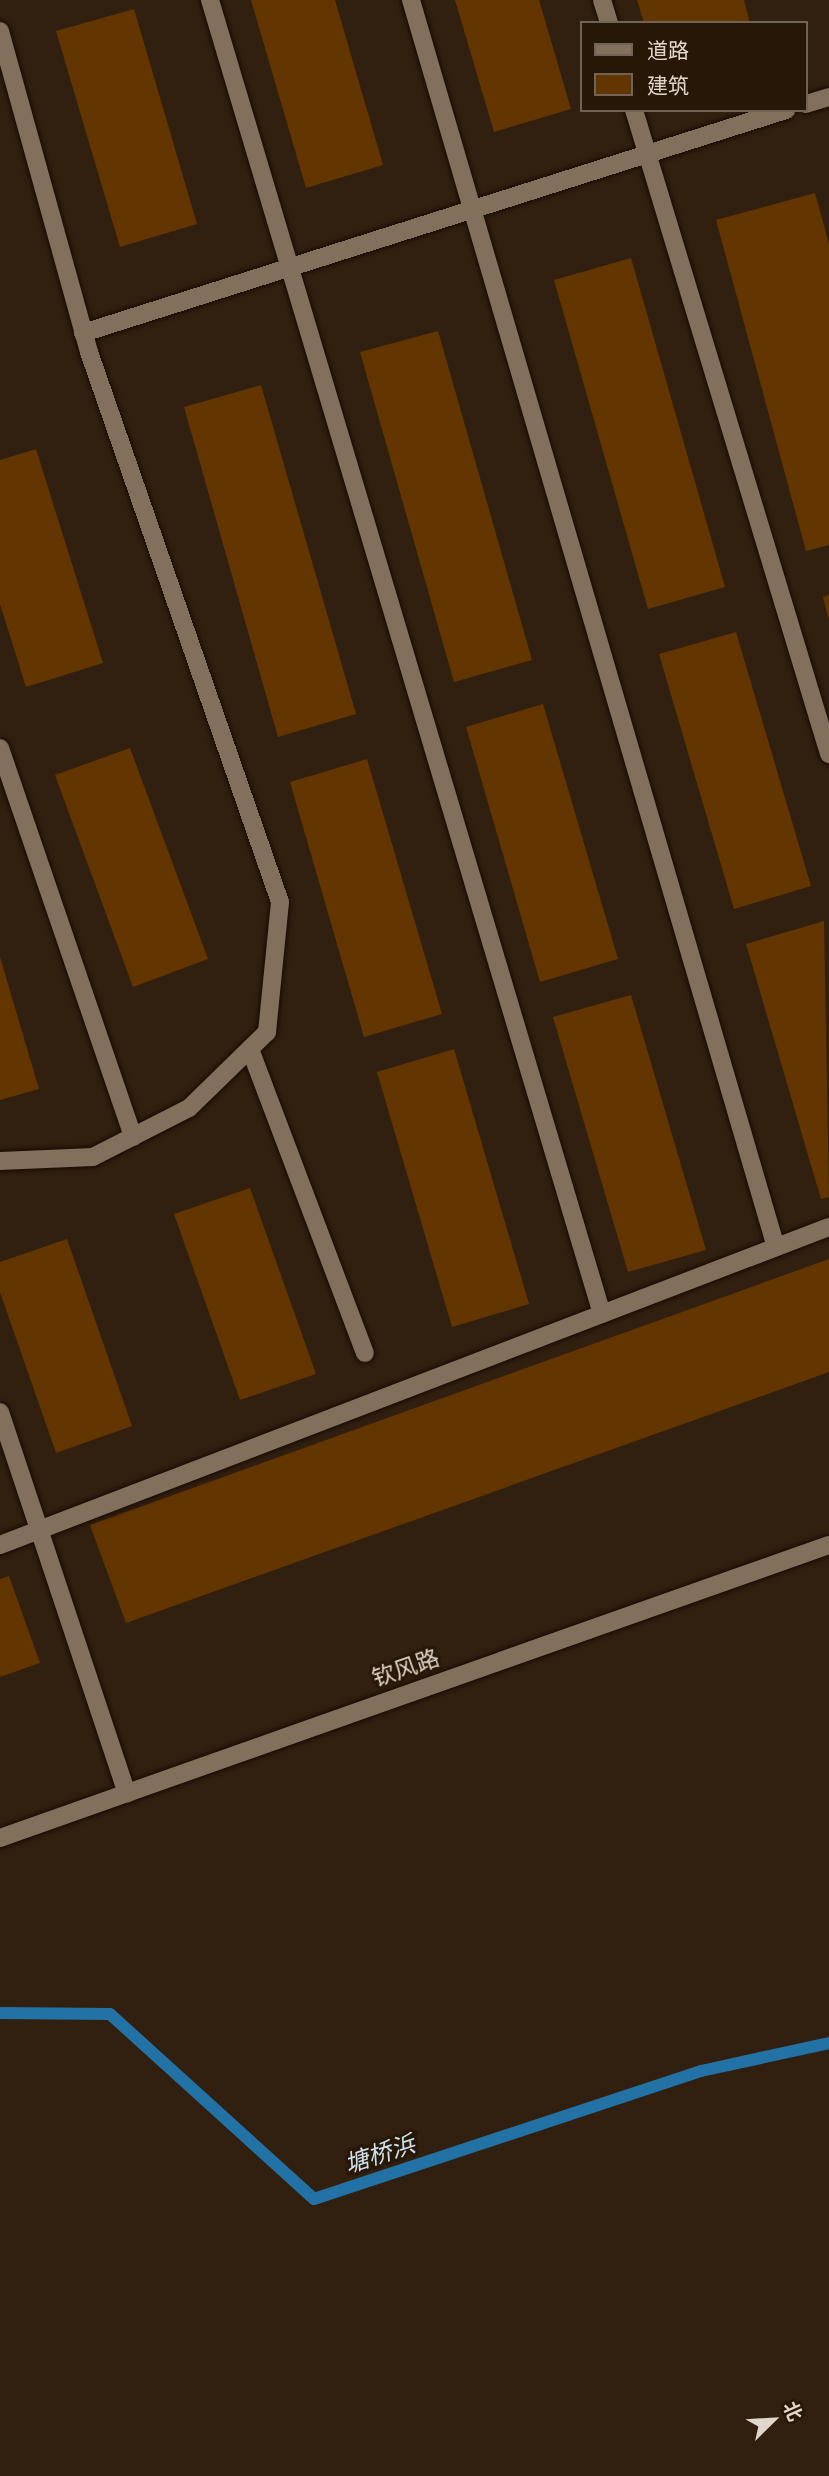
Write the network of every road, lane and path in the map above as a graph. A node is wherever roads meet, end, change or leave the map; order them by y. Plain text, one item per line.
1 (210, 0) edge
2 (411, 0) edge
3 (602, 0) edge
4 (608, 21) edge
5 (0, 31) edge
6 (829, 96) edge
7 (808, 103) edge
8 (635, 112) edge
9 (780, 112) edge
10 (647, 154) junction
11 (473, 210) junction
12 (290, 268) junction
13 (83, 333) junction
14 (0, 748) edge
15 (829, 754) edge
16 (250, 1049) junction
17 (133, 1137) junction
18 (0, 1161) edge
19 (829, 1227) edge
20 (776, 1247) junction
21 (602, 1314) junction
22 (365, 1353) dead end
23 (0, 1412) edge
24 (39, 1531) junction
25 (0, 1545) edge
26 (829, 1545) edge
27 (127, 1793) junction
28 (0, 1838) edge

1 - 12 street
2 - 11 street
3 - 4 street
5 - 13 street
6 - 7 street
8 - 10 street
9 - 10 street
10 - 11 street
10 - 15 street
11 - 12 street
11 - 20 street
12 - 13 street
12 - 21 street
13 - 16 street
14 - 17 street
16 - 17 street
16 - 22 street
17 - 18 street
19 - 20 street
20 - 21 street
21 - 24 street
23 - 24 street
24 - 25 street
24 - 27 street
26 - 27 street, 钦风路
27 - 28 street, 钦风路

